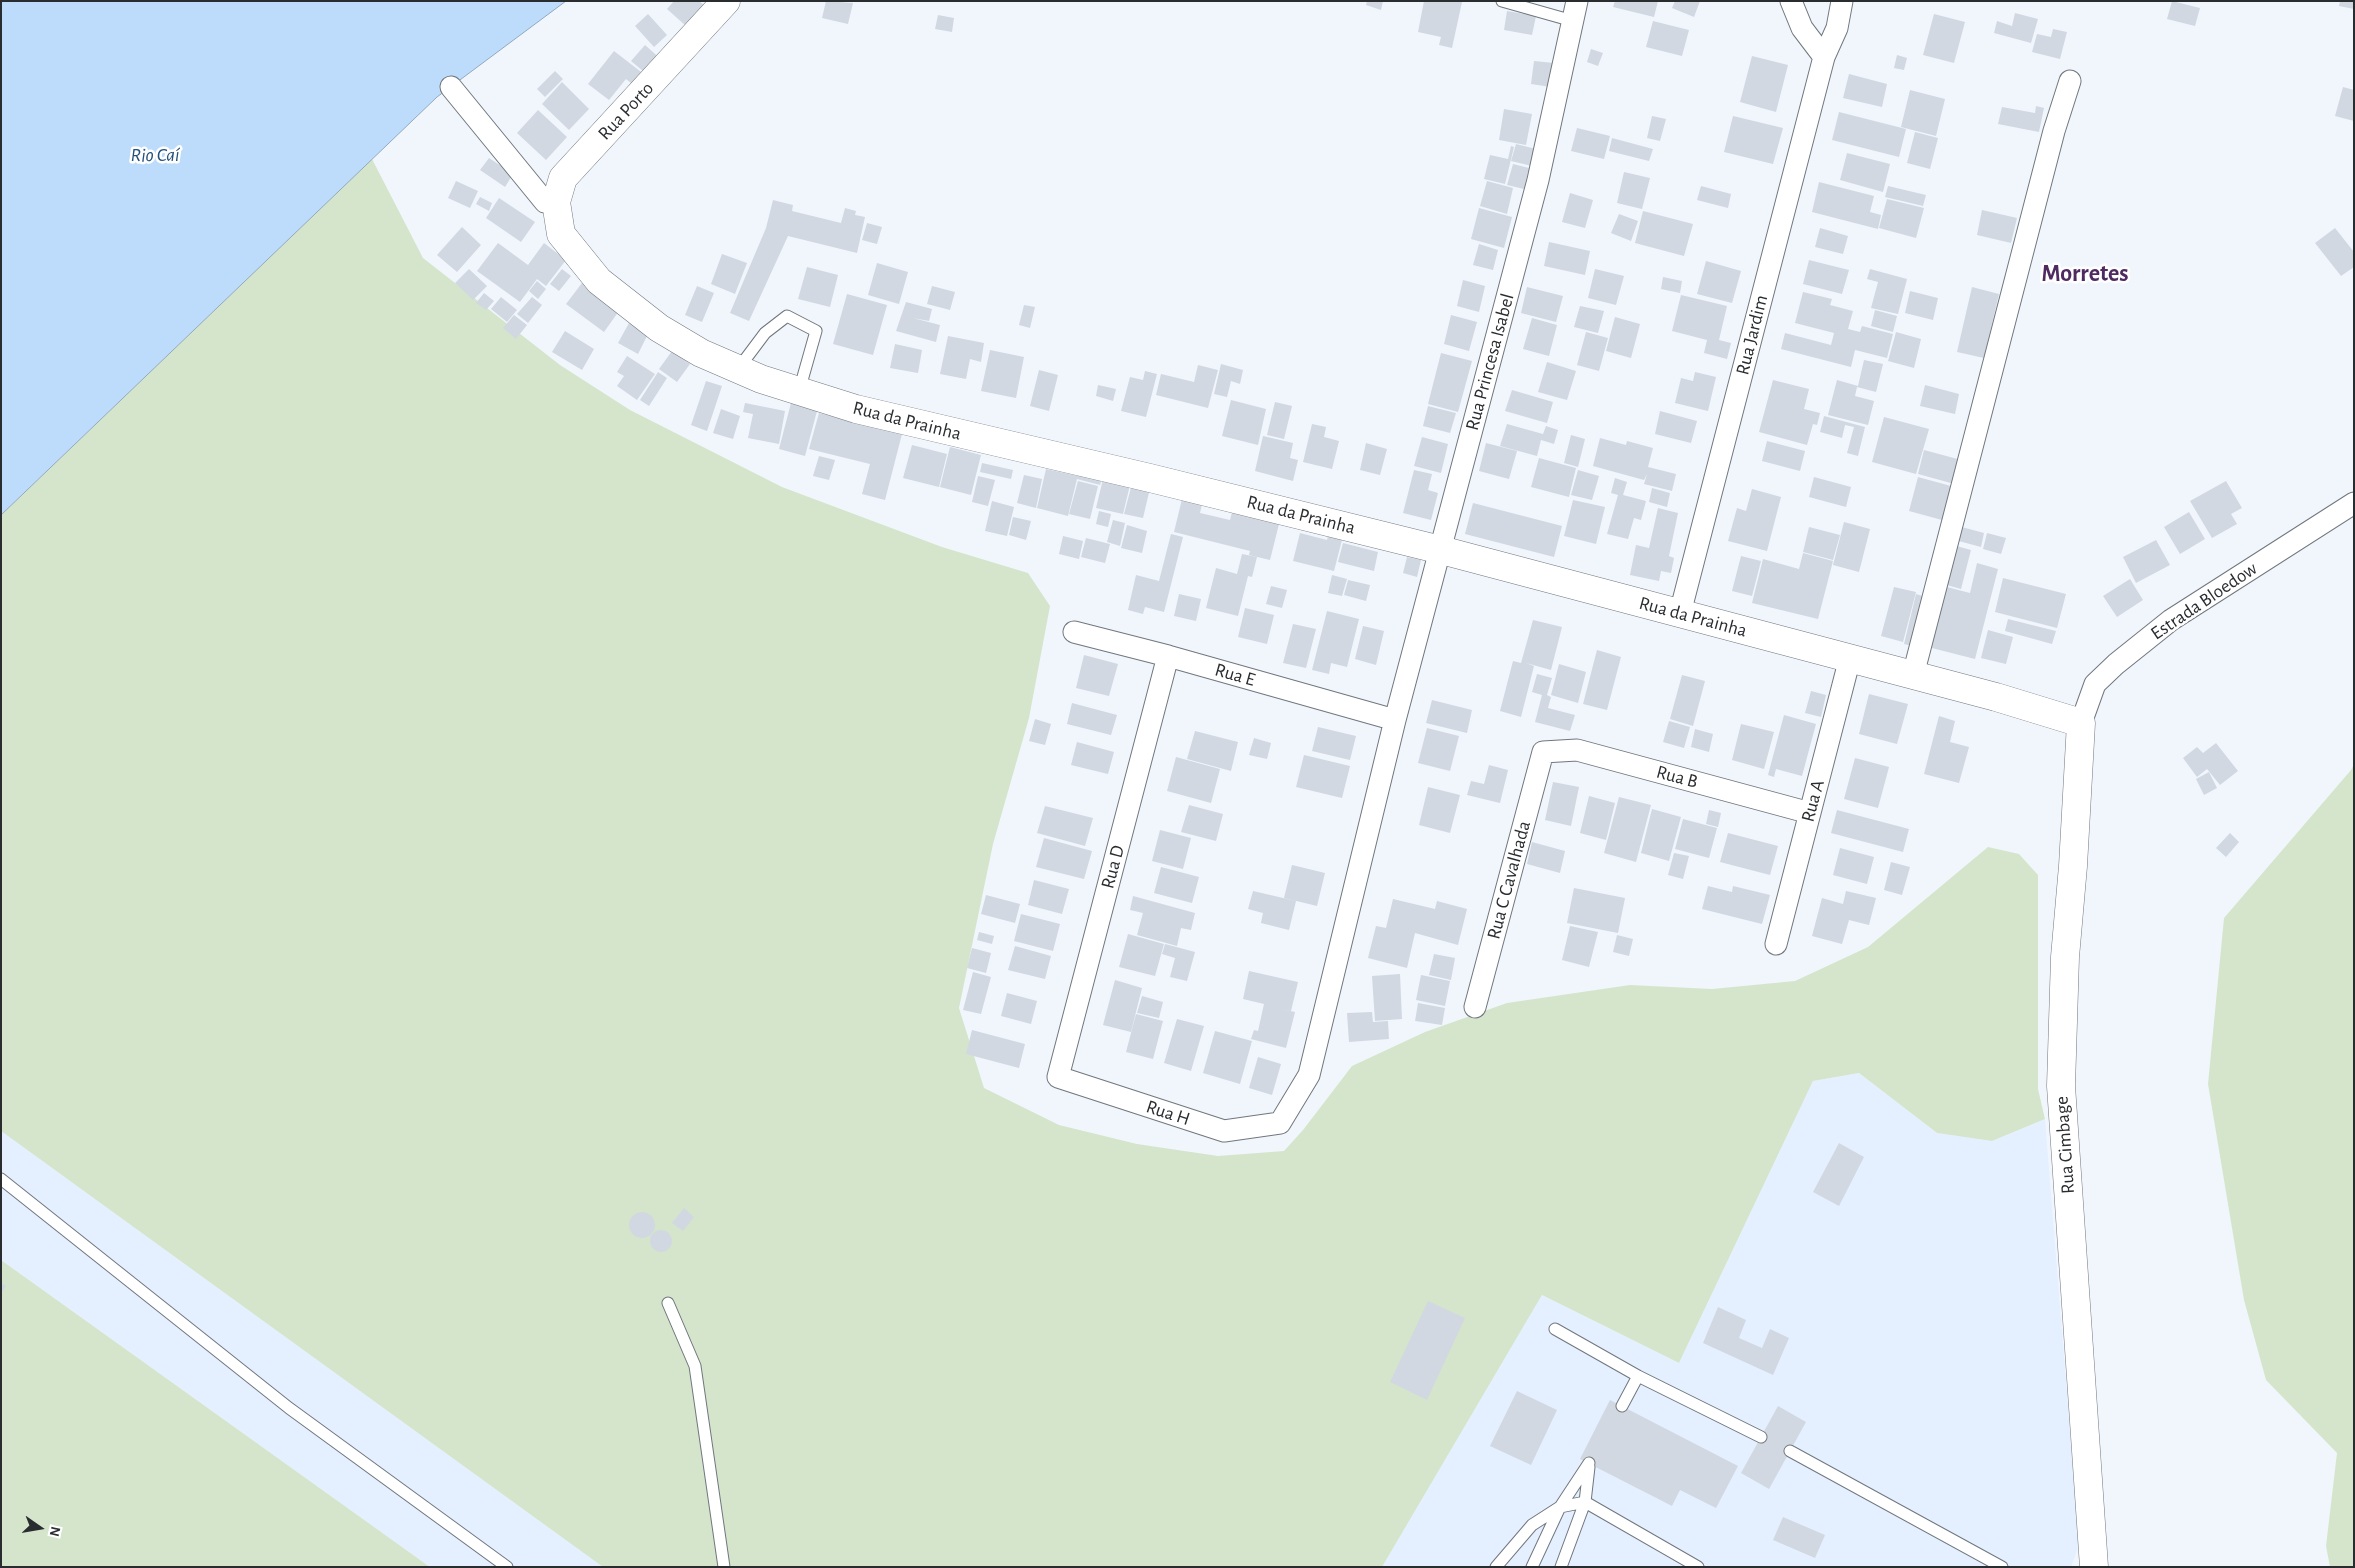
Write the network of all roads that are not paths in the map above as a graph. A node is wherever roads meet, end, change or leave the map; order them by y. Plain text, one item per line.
1 (726, 1) edge
2 (1502, 1) edge
3 (1791, 1) edge
4 (1842, 1) edge
5 (1575, 11) edge
6 (1824, 57) junction
7 (2070, 81) dead end
8 (451, 87) dead end
9 (556, 202) junction
10 (561, 234) joint
11 (738, 369) junction
12 (799, 392) junction
13 (2354, 503) edge
14 (1441, 550) junction
15 (1680, 613) junction
16 (1074, 632) dead end
17 (1168, 656) junction
18 (1850, 658) junction
19 (1914, 675) junction
20 (1396, 720) junction
21 (2081, 723) junction
22 (1543, 752) joint
23 (1810, 813) junction
24 (1776, 944) dead end
25 (1475, 1007) dead end
26 (1058, 1077) joint
27 (1, 1179) edge
28 (668, 1303) dead end
29 (1555, 1329) dead end
30 (1638, 1376) junction
31 (1622, 1406) dead end
32 (1761, 1437) dead end
33 (1790, 1451) dead end
34 (1584, 1502) junction
35 (1560, 1507) junction
36 (507, 1567) edge
37 (724, 1567) edge
38 (1496, 1567) edge
39 (1532, 1567) edge
40 (1562, 1567) edge
41 (1698, 1567) edge
42 (2002, 1567) edge
43 (2094, 1567) edge

1 - 9 street, Rua Porto
2 - 5 lane
3 - 6 street
4 - 6 street, Rua Jardim
5 - 14 street, Rua Princesa Isabel
6 - 15 street, Rua Jardim
7 - 19 street
8 - 9 street
9 - 10 street, Rua Porto
10 - 11 street, Rua da Prainha
11 - 12 street, Rua da Prainha
11 - 12 lane
12 - 14 street, Rua da Prainha
13 - 21 street, Estrada Bloedow
14 - 15 street, Rua da Prainha
14 - 20 street, Rua Princesa Isabel
15 - 18 street, Rua da Prainha
16 - 17 street, Rua E
17 - 20 street, Rua E
17 - 26 street, Rua D
18 - 19 street, Rua da Prainha
18 - 23 street, Rua A
19 - 21 street, Rua da Prainha
20 - 26 street, Rua H
21 - 43 street, Rua Cimbage
22 - 23 street, Rua B
22 - 25 street, Rua C Cavalhada
23 - 24 street, Rua A
27 - 36 lane
28 - 37 lane
29 - 30 lane
30 - 31 lane
30 - 32 lane
33 - 42 lane
34 - 35 lane
34 - 35 lane
34 - 40 lane
34 - 41 lane
35 - 38 lane
35 - 39 lane

